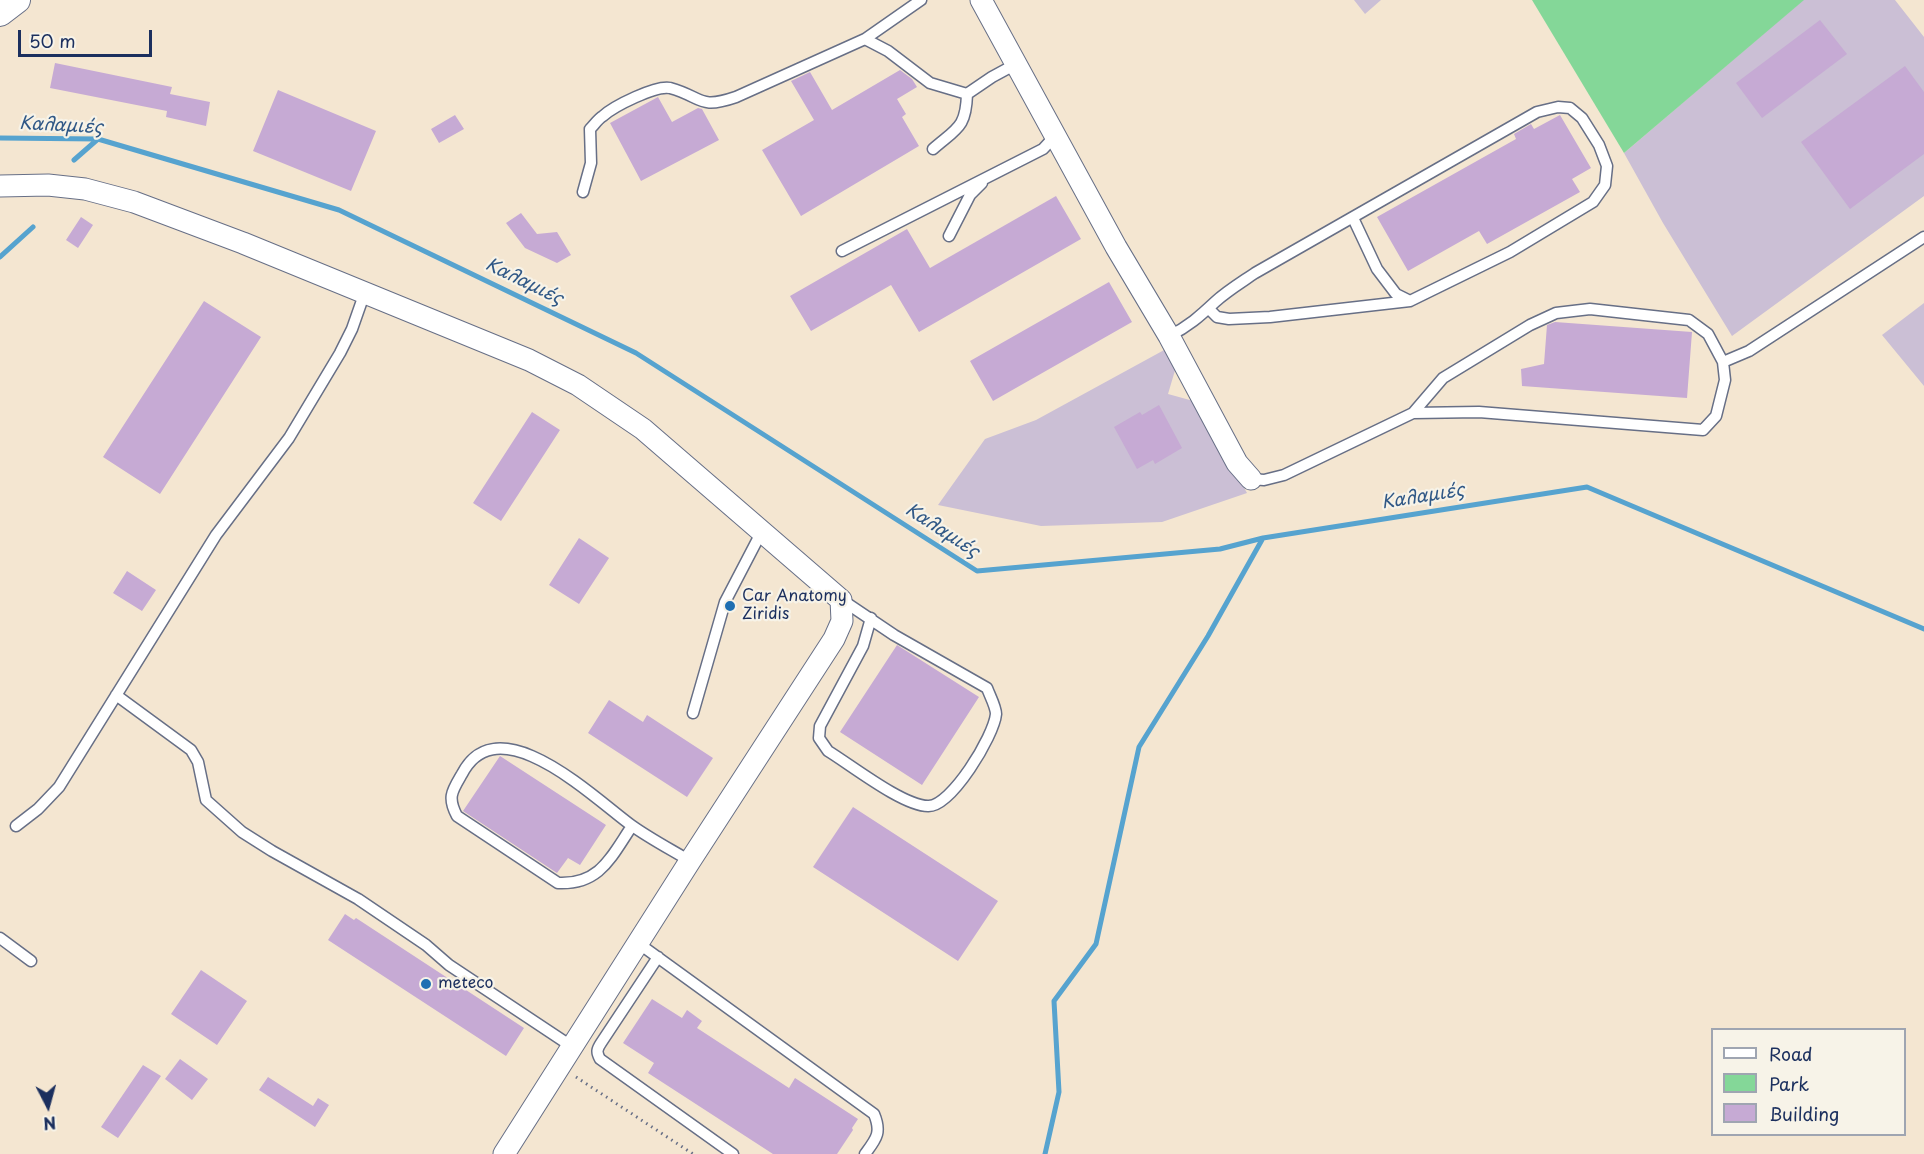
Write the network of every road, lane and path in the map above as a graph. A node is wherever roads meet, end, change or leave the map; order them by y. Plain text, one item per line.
1 (17, 0) edge
2 (921, 0) edge
3 (981, 0) edge
4 (0, 13) edge
5 (866, 39) junction
6 (1016, 64) junction
7 (967, 94) junction
8 (1056, 135) junction
9 (933, 149) dead end
10 (988, 176) junction
11 (0, 186) edge
12 (583, 192) dead end
13 (1353, 218) junction
14 (949, 236) dead end
15 (1924, 237) edge
16 (842, 251) dead end
17 (364, 292) junction
18 (1410, 301) junction
19 (1209, 309) junction
20 (1169, 336) junction
21 (1723, 362) junction
22 (1413, 413) junction
23 (1251, 479) joint
24 (762, 531) junction
25 (841, 600) junction
26 (871, 618) junction
27 (116, 695) junction
28 (693, 713) dead end
29 (16, 826) dead end
30 (632, 826) junction
31 (690, 861) junction
32 (0, 938) edge
33 (638, 943) junction
34 (658, 957) junction
35 (31, 961) dead end
36 (571, 1046) junction
37 (559, 1067) junction
38 (504, 1154) edge
39 (693, 1154) edge
40 (733, 1154) edge
41 (865, 1154) edge

1 - 4 street
2 - 5 lane
3 - 6 street
5 - 7 lane
5 - 12 lane
6 - 7 lane
6 - 8 street
7 - 9 lane
8 - 10 lane
8 - 20 street
10 - 14 lane
10 - 16 lane
11 - 17 street
13 - 18 lane
13 - 18 lane
13 - 19 lane
15 - 21 lane
17 - 24 street
17 - 27 lane
18 - 19 lane
19 - 20 lane
20 - 23 street
21 - 22 lane
21 - 22 lane
22 - 23 lane
24 - 25 street
24 - 28 lane
25 - 26 lane
25 - 31 street
26 - 26 lane
27 - 29 lane
27 - 36 lane
30 - 30 lane
30 - 31 lane
31 - 33 street
32 - 35 lane
33 - 34 lane
33 - 36 street
34 - 40 lane
34 - 41 lane
36 - 37 street
37 - 38 street
37 - 39 path

